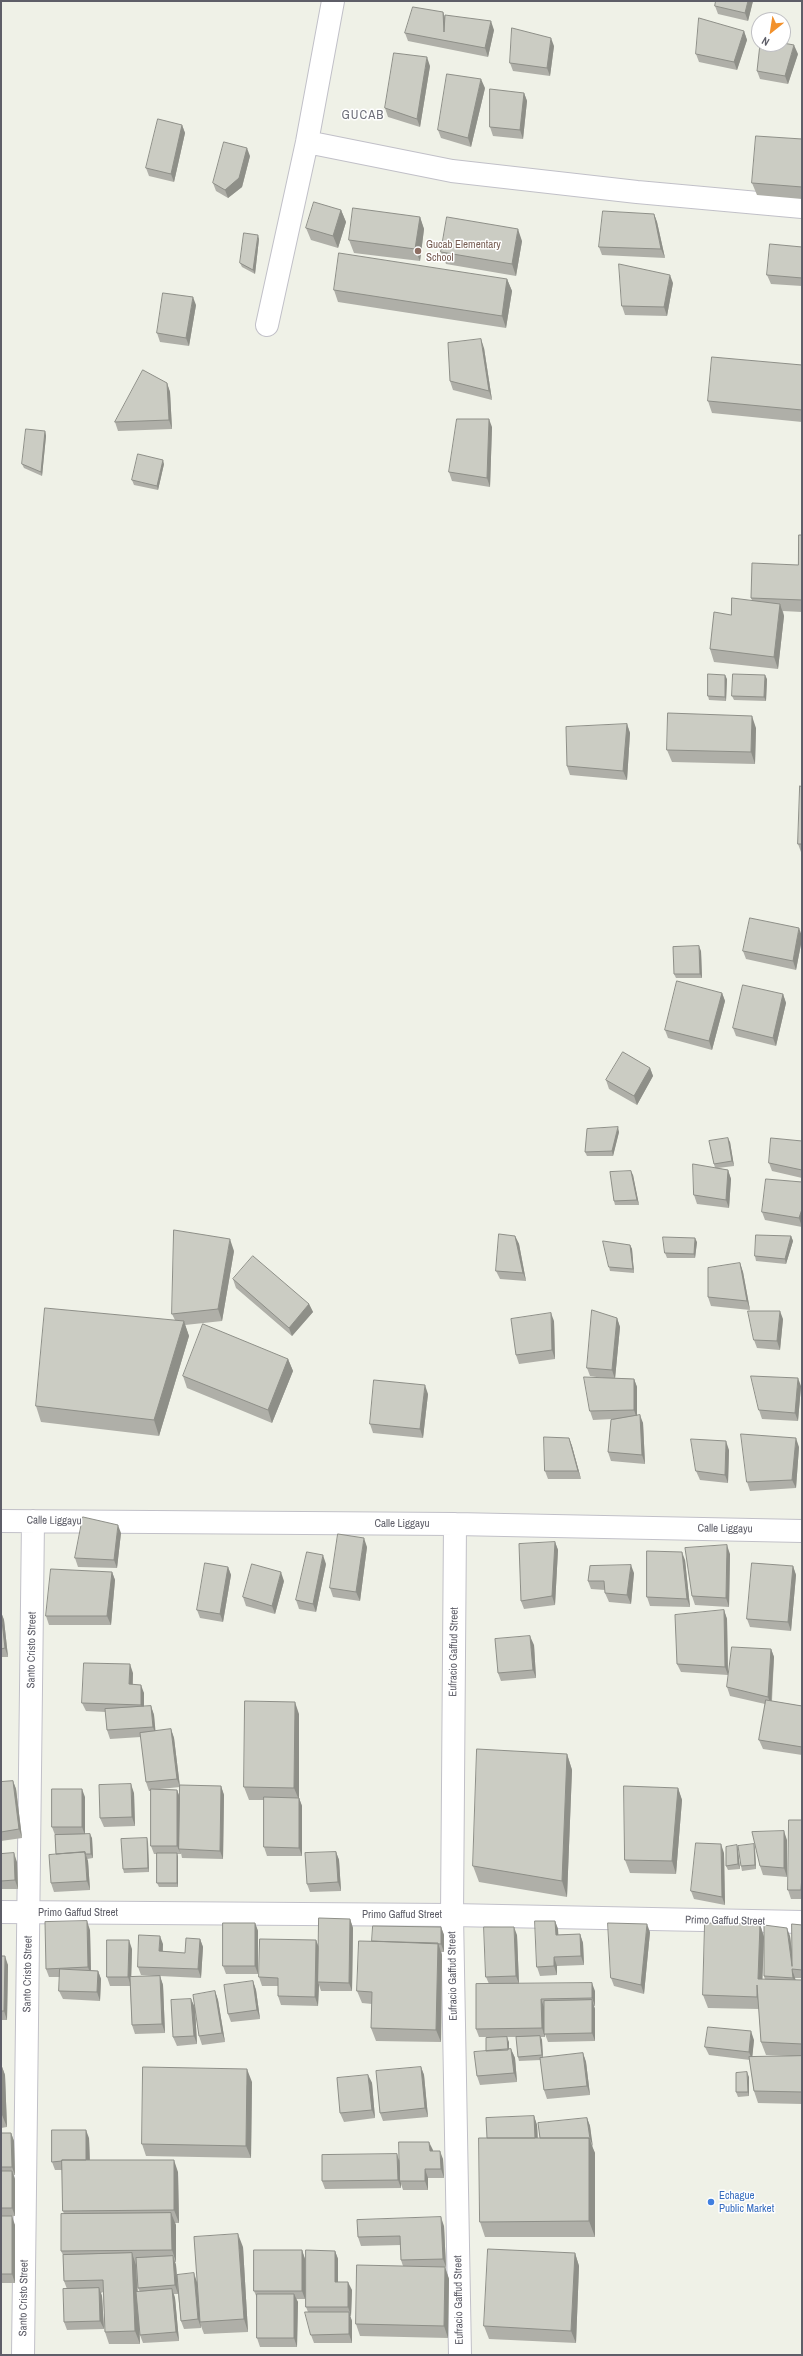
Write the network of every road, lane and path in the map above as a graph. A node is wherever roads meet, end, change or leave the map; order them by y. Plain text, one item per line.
1 (333, 1) edge
2 (307, 142) junction
3 (802, 207) edge
4 (267, 325) dead end
5 (1, 1521) edge
6 (33, 1521) junction
7 (455, 1524) junction
8 (802, 1531) edge
9 (1, 1912) edge
10 (28, 1913) junction
11 (452, 1916) junction
12 (802, 1922) edge
13 (23, 2355) edge
14 (460, 2355) edge

1 - 2 street
2 - 3 street
2 - 4 street
5 - 6 street, Calle Liggayu
6 - 7 street, Calle Liggayu
6 - 10 street, Santo Cristo Street
7 - 8 street, Calle Liggayu
7 - 11 street, Eufracio Gaffud Street
9 - 10 street, Primo Gaffud Street
10 - 11 street, Primo Gaffud Street
10 - 13 street, Santo Cristo Street
11 - 12 street, Primo Gaffud Street
11 - 14 street, Eufracio Gaffud Street

